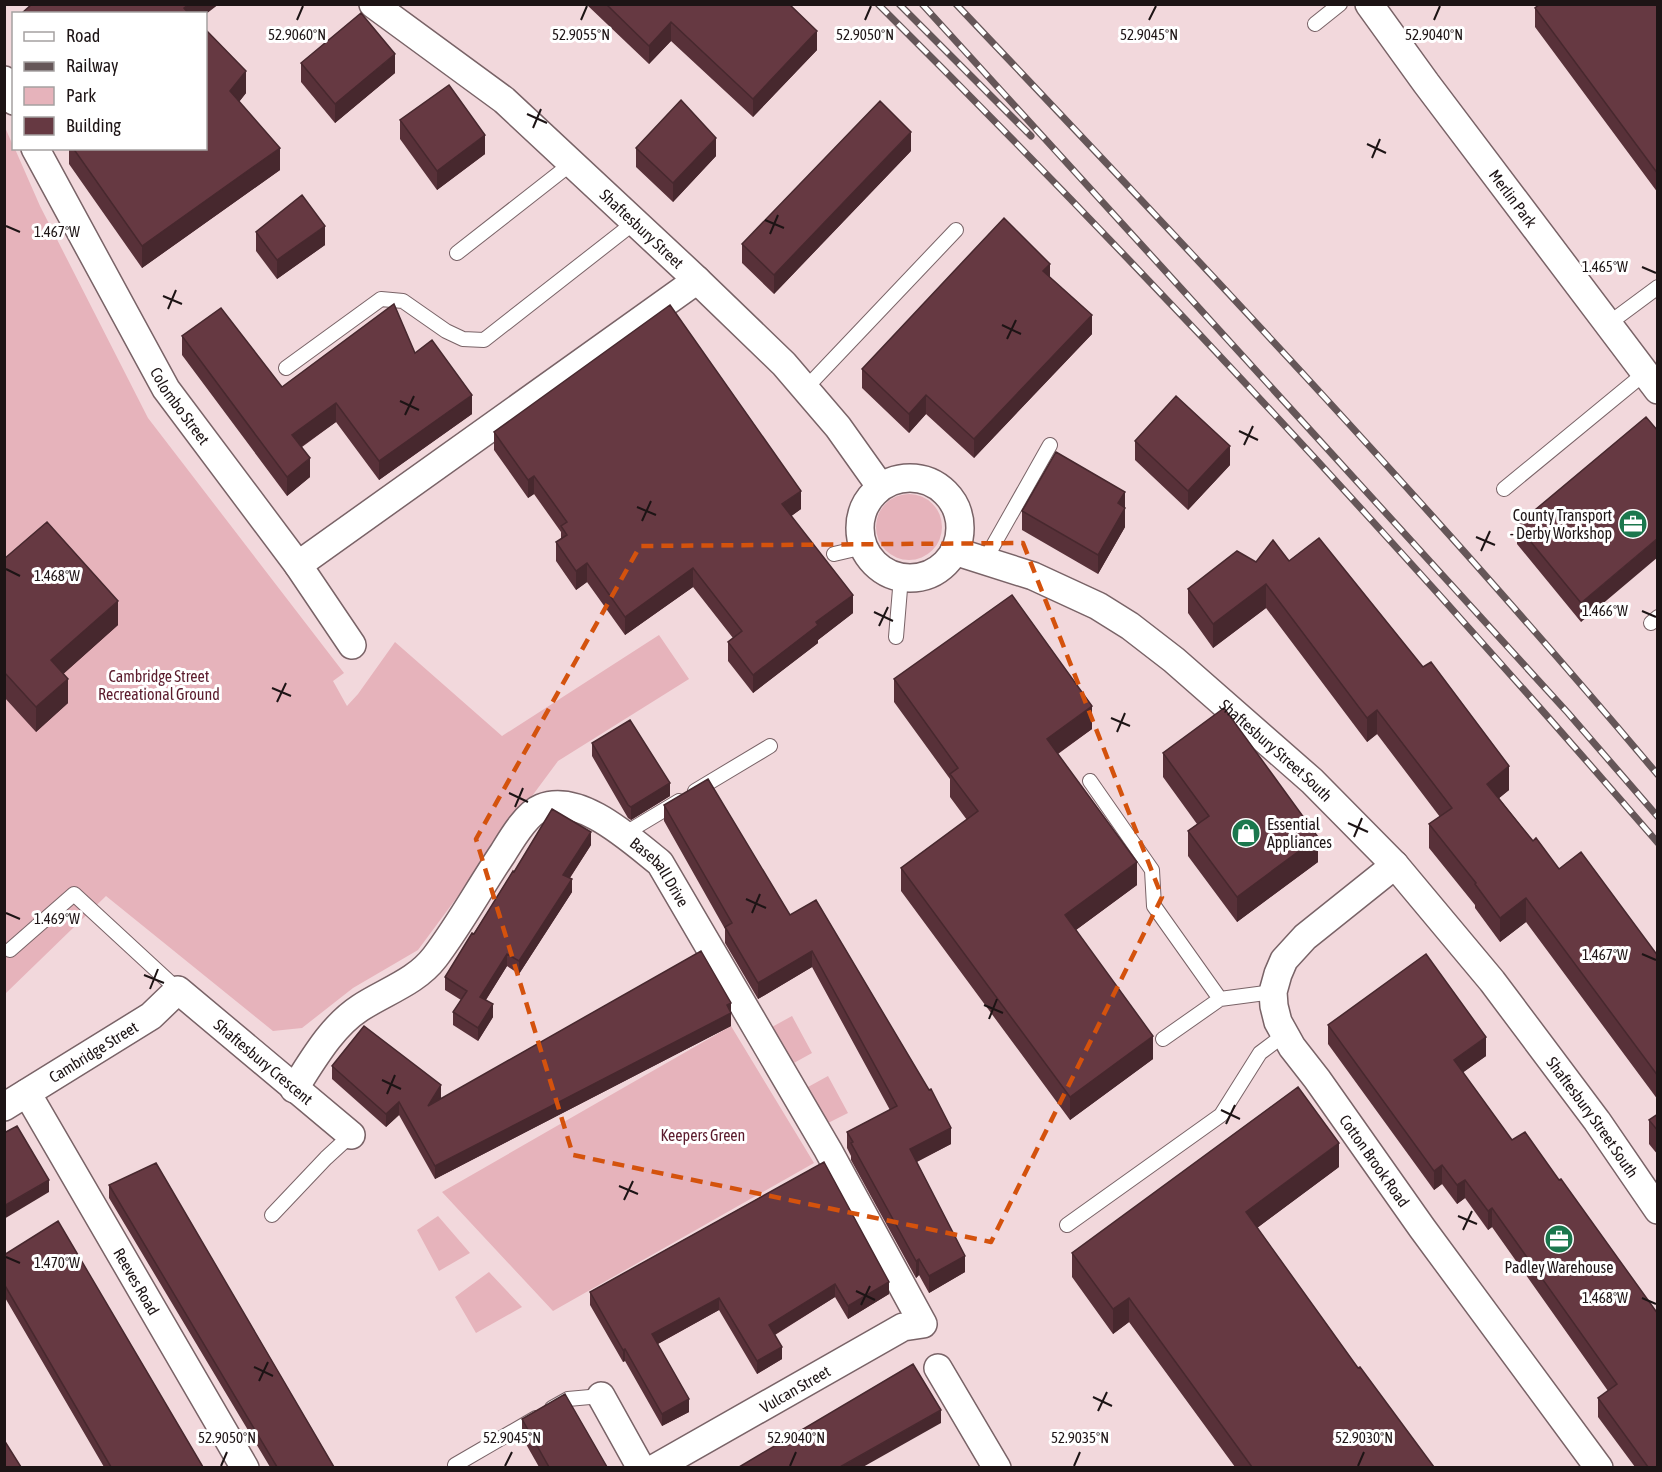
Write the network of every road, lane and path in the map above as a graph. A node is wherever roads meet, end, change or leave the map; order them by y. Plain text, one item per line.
1 (373, 4) edge
2 (1340, 4) edge
3 (1369, 4) edge
4 (1315, 24) dead end
5 (4, 80) edge
6 (12, 97) edge
7 (36, 150) edge
8 (572, 163) junction
9 (635, 222) junction
10 (956, 230) dead end
11 (457, 253) dead end
12 (697, 280) junction
13 (1658, 287) edge
14 (1608, 324) junction
15 (286, 368) dead end
16 (1651, 382) edge
17 (805, 389) junction
18 (1050, 445) dead end
19 (880, 486) junction
20 (1504, 489) dead end
21 (864, 547) junction
22 (954, 551) junction
23 (834, 554) dead end
24 (985, 560) junction
25 (298, 565) junction
26 (901, 577) junction
27 (896, 637) dead end
28 (352, 645) dead end
29 (770, 746) dead end
30 (1090, 781) dead end
31 (624, 834) junction
32 (1395, 865) junction
33 (10, 950) dead end
34 (178, 990) junction
35 (1273, 992) junction
36 (1220, 999) junction
37 (1284, 1035) junction
38 (1163, 1039) dead end
39 (294, 1089) junction
40 (16, 1100) edge
41 (351, 1135) joint
42 (1658, 1210) edge
43 (272, 1215) dead end
44 (1067, 1226) dead end
45 (913, 1326) joint
46 (938, 1368) dead end
47 (601, 1396) joint
48 (455, 1465) dead end
49 (245, 1467) edge
50 (641, 1467) edge
51 (655, 1467) edge
52 (997, 1467) edge
53 (1599, 1467) edge

1 - 8 street, Shaftesbury Street
2 - 4 lane
3 - 14 street, Merlin Park
5 - 6 street
7 - 25 street, Colombo Street
8 - 9 street, Shaftesbury Street
8 - 11 lane
9 - 12 street, Shaftesbury Street
9 - 15 lane
10 - 17 lane
12 - 17 street, Shaftesbury Street
12 - 25 street
13 - 14 lane
14 - 16 street, Merlin Park
16 - 20 lane
17 - 19 street, Shaftesbury Street
18 - 24 lane
19 - 21 street
19 - 22 street
21 - 23 lane
21 - 26 street
22 - 24 street, Shaftesbury Street South
22 - 26 street
24 - 32 street, Shaftesbury Street South
25 - 28 street, Colombo Street
26 - 27 lane
29 - 31 lane
30 - 36 lane
31 - 39 street, Baseball Drive
31 - 45 street, Baseball Drive
32 - 35 street, Cotton Brook Road
32 - 42 street, Shaftesbury Street South
33 - 34 lane
34 - 39 street, Shaftesbury Crescent
34 - 40 street, Cambridge Street
35 - 36 lane
35 - 37 street, Cotton Brook Road
36 - 38 lane
37 - 44 lane
37 - 53 street, Cotton Brook Road
39 - 41 street, Shaftesbury Crescent
40 - 49 street, Reeves Road
41 - 43 lane
45 - 51 street, Vulcan Street
46 - 52 street
47 - 48 lane
47 - 50 street

